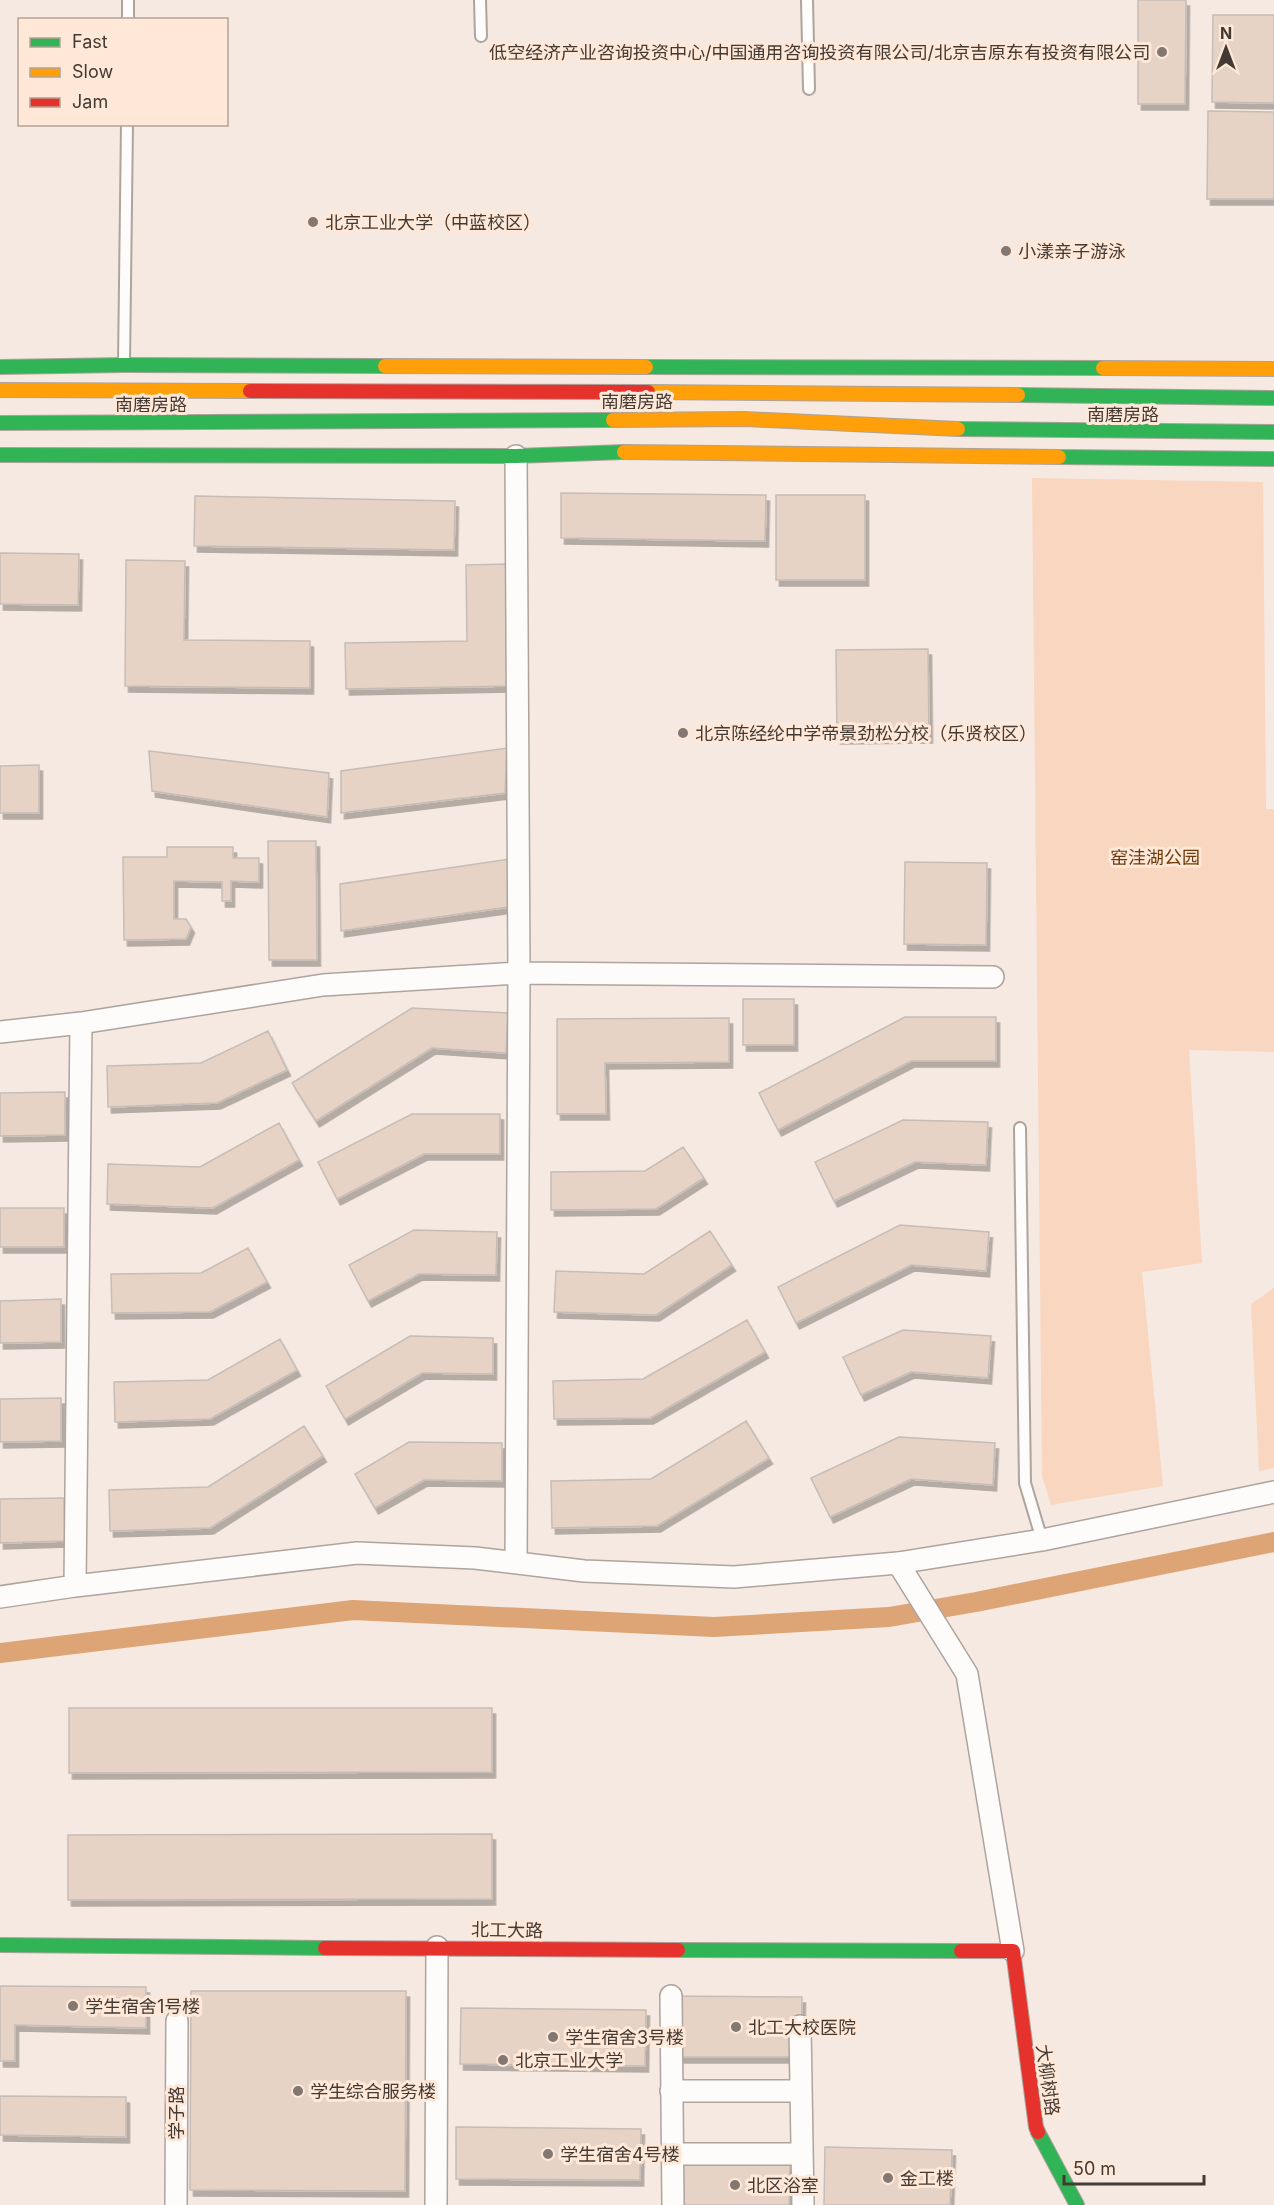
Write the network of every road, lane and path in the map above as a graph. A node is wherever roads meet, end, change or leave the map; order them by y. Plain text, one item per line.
1 (128, 0) edge
2 (480, 0) edge
3 (807, 0) edge
4 (128, 18) edge
5 (481, 36) dead end
6 (808, 89) dead end
7 (127, 126) edge
8 (124, 365) junction
9 (0, 367) edge
10 (656, 368) junction
11 (1274, 369) edge
12 (0, 390) edge
13 (780, 393) junction
14 (1274, 398) edge
15 (746, 419) junction
16 (0, 423) edge
17 (1274, 432) edge
18 (704, 433) dead end
19 (682, 440) dead end
20 (651, 451) junction
21 (0, 455) edge
22 (516, 456) junction
23 (1274, 459) edge
24 (519, 973) junction
25 (993, 977) dead end
26 (81, 1023) junction
27 (0, 1032) edge
28 (1020, 1128) dead end
29 (1274, 1492) edge
30 (1041, 1540) junction
31 (516, 1563) junction
32 (898, 1563) junction
33 (75, 1586) junction
34 (0, 1597) edge
35 (0, 1945) edge
36 (437, 1947) junction
37 (1013, 1951) junction
38 (671, 1996) dead end
39 (177, 2021) dead end
40 (800, 2026) dead end
41 (671, 2091) junction
42 (801, 2091) junction
43 (672, 2154) junction
44 (802, 2154) junction
45 (176, 2205) edge
46 (436, 2205) edge
47 (673, 2205) edge
48 (803, 2205) edge
49 (1077, 2205) edge

1 - 4 lane
2 - 5 lane
3 - 6 lane
7 - 8 lane
8 - 9 street
8 - 10 street
10 - 11 street
10 - 13 street
12 - 13 street, 南磨房路
13 - 14 street, 南磨房路
15 - 16 street, 南磨房路
15 - 17 street, 南磨房路
15 - 18 street
19 - 20 street
20 - 22 street
20 - 23 street
21 - 22 street
22 - 24 street
24 - 25 street
24 - 26 street
24 - 31 street
26 - 27 street
26 - 33 street
28 - 30 lane
29 - 30 street
30 - 32 street
31 - 32 street
31 - 33 street
32 - 37 street
33 - 34 street
35 - 36 street, 北工大路
36 - 37 street, 北工大路
36 - 46 street
37 - 49 street, 大柳树路
38 - 41 street
39 - 45 street, 学子路
40 - 42 street
41 - 42 street
41 - 43 street
42 - 44 street
43 - 44 street
43 - 47 street
44 - 48 street

